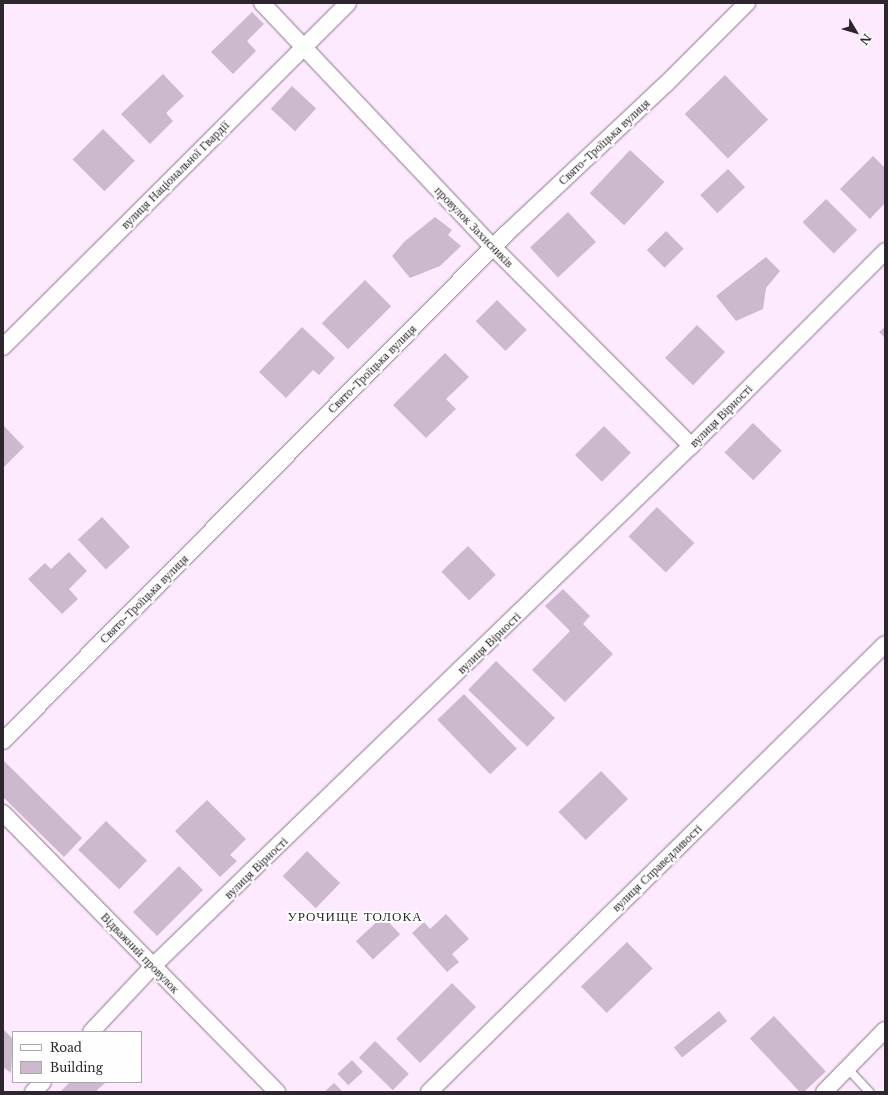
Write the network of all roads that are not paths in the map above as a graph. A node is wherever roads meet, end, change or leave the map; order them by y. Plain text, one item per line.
1 (262, 3) edge
2 (348, 3) edge
3 (746, 3) edge
4 (302, 49) junction
5 (493, 247) junction
6 (885, 251) edge
7 (3, 347) edge
8 (691, 446) junction
9 (885, 644) edge
10 (3, 741) edge
11 (3, 813) edge
12 (153, 966) junction
13 (885, 1030) edge
14 (92, 1031) edge
15 (847, 1068) junction
16 (42, 1083) edge
17 (33, 1092) edge
18 (277, 1092) edge
19 (429, 1092) edge
20 (824, 1092) edge
21 (869, 1092) edge

1 - 4 street, провулок Захисників
2 - 4 street, вулиця Національної Гвардії
3 - 5 street, Свято-Троїцька вулиця
4 - 5 street, провулок Захисників
4 - 7 street, вулиця Національної Гвардії
5 - 8 street, провулок Захисників
5 - 10 street, Свято-Троїцька вулиця
6 - 8 street, вулиця Вірності
8 - 12 street, вулиця Вірності
9 - 19 street, вулиця Справедливості
11 - 12 street, Відважний провулок
12 - 14 street, вулиця Вірності
12 - 18 street, Відважний провулок
13 - 15 street
15 - 20 street
15 - 21 lane
16 - 17 street

